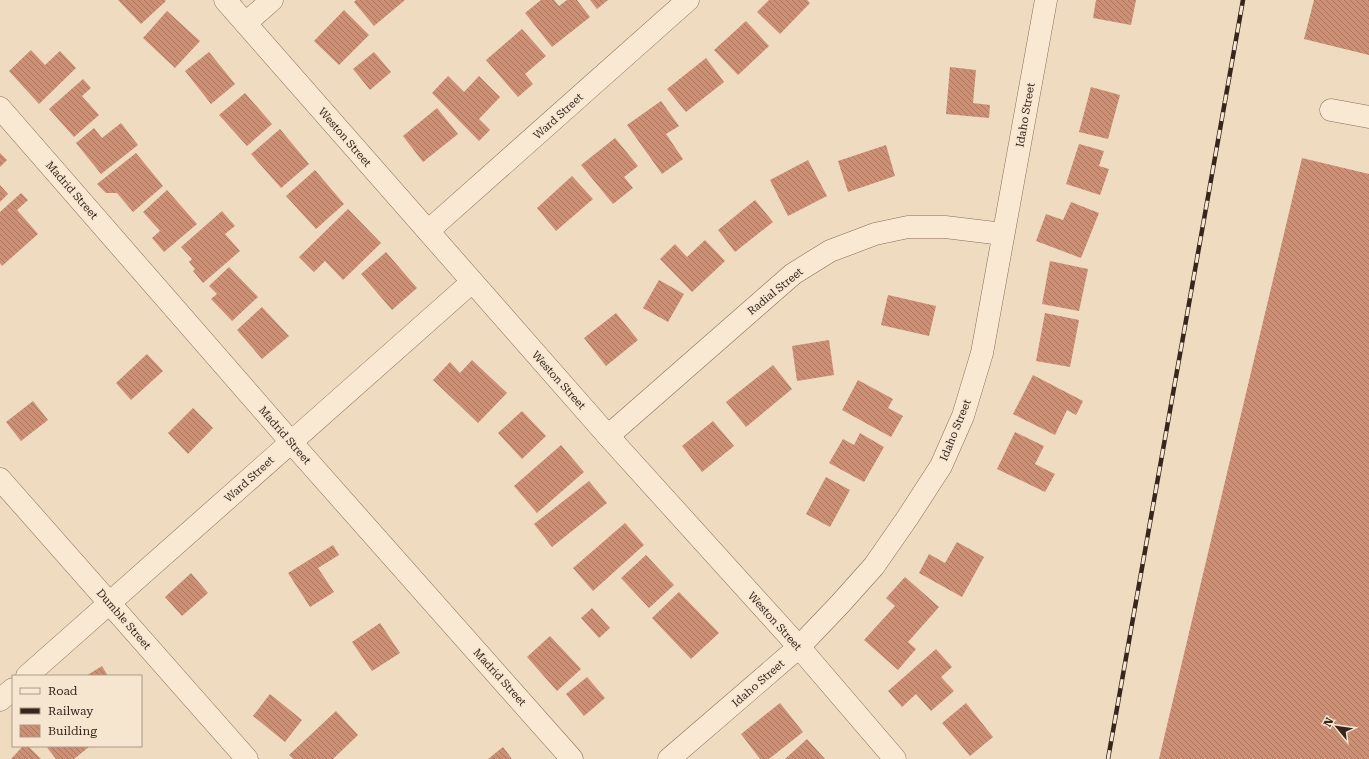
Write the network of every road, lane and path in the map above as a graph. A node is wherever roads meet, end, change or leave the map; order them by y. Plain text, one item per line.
1 (225, 0) edge
2 (272, 0) edge
3 (688, 0) edge
4 (1046, 0) edge
5 (246, 23) junction
6 (0, 108) edge
7 (1331, 110) dead end
8 (1369, 117) edge
9 (428, 231) junction
10 (1003, 234) junction
11 (472, 282) junction
12 (608, 436) junction
13 (290, 442) junction
14 (0, 479) edge
15 (110, 603) junction
16 (799, 647) junction
17 (28, 675) edge
18 (12, 689) edge
19 (0, 700) edge
20 (247, 759) edge
21 (572, 759) edge
22 (669, 759) edge
23 (895, 759) edge

1 - 5 street, Weston Street
2 - 5 street
3 - 9 street, Ward Street
4 - 10 street, Idaho Street
5 - 9 street, Weston Street
6 - 13 street, Madrid Street
7 - 8 street
9 - 11 street, Weston Street
10 - 12 street, Radial Street
10 - 16 street, Idaho Street
11 - 12 street, Weston Street
11 - 13 street, Ward Street
12 - 16 street, Weston Street
13 - 15 street, Ward Street
13 - 21 street, Madrid Street
14 - 15 street, Dumble Street
15 - 17 street, Ward Street
15 - 20 street, Dumble Street
16 - 22 street, Idaho Street
16 - 23 street, Weston Street
18 - 19 street

